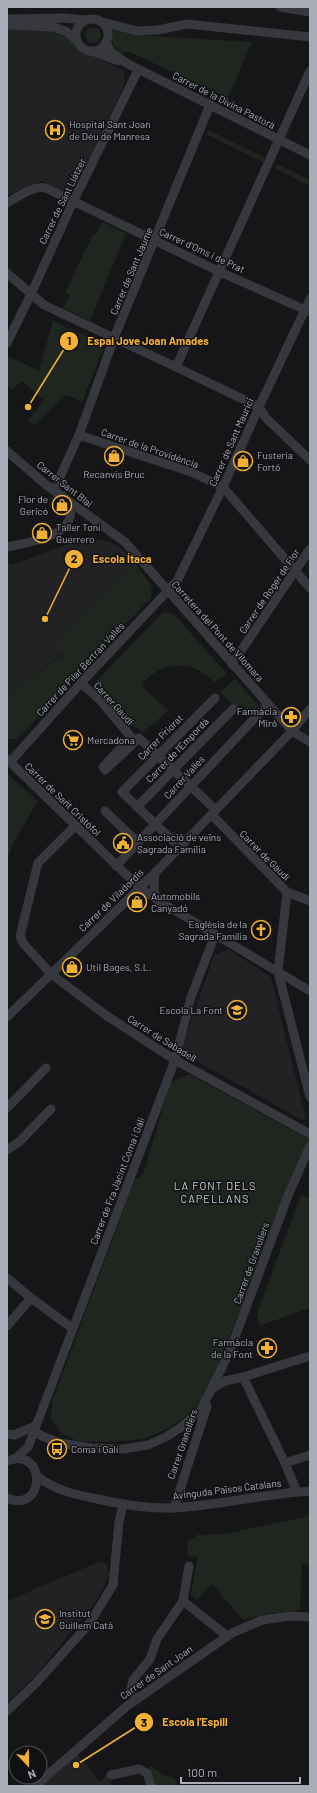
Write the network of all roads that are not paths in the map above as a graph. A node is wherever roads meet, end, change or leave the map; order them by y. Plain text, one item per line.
1 (280, 7) edge
2 (310, 12) edge
3 (7, 19) edge
4 (85, 20) junction
5 (102, 22) junction
6 (7, 25) edge
7 (310, 37) edge
8 (78, 42) junction
9 (106, 42) junction
10 (88, 50) junction
11 (128, 64) junction
12 (138, 70) junction
13 (310, 71) edge
14 (210, 105) junction
15 (279, 140) junction
16 (310, 155) edge
17 (73, 202) junction
18 (7, 203) edge
19 (155, 240) junction
20 (218, 271) junction
21 (7, 272) edge
22 (31, 294) junction
23 (310, 300) edge
24 (308, 311) edge
25 (114, 338) junction
26 (7, 343) edge
27 (176, 366) junction
28 (258, 407) junction
29 (79, 435) junction
30 (7, 451) edge
31 (310, 460) edge
32 (223, 487) junction
33 (54, 490) junction
34 (68, 501) junction
35 (111, 531) joint
36 (7, 547) edge
37 (310, 550) edge
38 (297, 571) junction
39 (310, 588) edge
40 (168, 591) junction
41 (232, 664) junction
42 (81, 683) junction
43 (215, 698) dead end
44 (268, 704) junction
45 (232, 709) dead end
46 (310, 709) edge
47 (292, 731) junction
48 (142, 741) joint
49 (310, 742) edge
50 (157, 755) junction
51 (8, 761) edge
52 (173, 770) junction
53 (190, 786) junction
54 (137, 807) junction
55 (105, 811) dead end
56 (214, 813) junction
57 (155, 824) junction
58 (75, 826) junction
59 (173, 841) dead end
60 (138, 843) junction
61 (116, 866) junction
62 (155, 873) junction
63 (139, 887) junction
64 (287, 892) junction
65 (159, 901) junction
66 (310, 901) edge
67 (215, 935) junction
68 (278, 972) junction
69 (51, 974) junction
70 (310, 990) edge
71 (7, 1017) edge
72 (175, 1060) junction
73 (46, 1068) dead end
74 (310, 1097) edge
75 (7, 1108) edge
76 (51, 1109) dead end
77 (310, 1134) edge
78 (310, 1146) edge
79 (7, 1150) edge
80 (7, 1278) edge
81 (31, 1298) junction
82 (7, 1326) edge
83 (72, 1328) junction
84 (310, 1356) edge
85 (243, 1377) junction
86 (213, 1388) junction
87 (34, 1429) junction
88 (7, 1434) edge
89 (28, 1447) junction
90 (310, 1455) edge
91 (11, 1460) edge
92 (29, 1463) junction
93 (285, 1463) junction
94 (37, 1476) junction
95 (53, 1488) junction
96 (34, 1491) junction
97 (310, 1491) edge
98 (297, 1492) junction
99 (7, 1498) edge
100 (123, 1505) junction
101 (174, 1508) junction
102 (189, 1566) dead end
103 (183, 1601) junction
104 (310, 1617) edge
105 (227, 1636) junction
106 (137, 1699) junction
107 (7, 1711) edge
108 (111, 1775) dead end
109 (35, 1786) edge
110 (151, 1786) edge

1 - 2 street
3 - 4 street
4 - 5 street
4 - 8 street
5 - 7 street
5 - 9 street
6 - 8 street
8 - 10 street
9 - 10 street
9 - 11 street, Carrer de la Divina Pastora
10 - 11 street, Carrer de la Divina Pastora
11 - 12 street, Carrer de la Divina Pastora
12 - 14 street, Carrer de la Divina Pastora
12 - 17 street, Carrer de Sant Llàtzer
13 - 15 street
14 - 15 street, Carrer de la Divina Pastora
14 - 19 street, Carrer de Sant Jaume
15 - 16 street, Carrer de la Divina Pastora
15 - 20 street
17 - 18 street, Carrer d'Oms i de Prat
17 - 19 street, Carrer d'Oms i de Prat
17 - 22 street, Carrer de Sant Llàtzer
19 - 20 street, Carrer d'Oms i de Prat
19 - 25 street, Carrer de Sant Jaume
20 - 24 street, Carrer d'Oms i de Prat
20 - 27 street
21 - 22 street
22 - 25 street
22 - 26 street, Carrer de Sant Llàtzer
23 - 24 street, Carrer de Sant Maurici
24 - 28 street, Carrer de Sant Maurici
25 - 27 street
25 - 29 street, Carrer de Sant Jaume
27 - 28 street
28 - 31 street
28 - 32 street, Carrer de Sant Maurici
29 - 32 street, Carrer de la Providència
29 - 33 street, Carrer de Sant Jaume
30 - 33 street, Carrer Sant Blai
32 - 38 street, Carrer de la Providència
32 - 40 street, Carrer de Sant Maurici
33 - 34 street, Carrer Sant Blai
34 - 35 street, Carrer Sant Blai
34 - 36 street
35 - 40 street, Carretera del Pont de Vilomara
37 - 38 street, Carrer de Roger de Flor
38 - 39 street, Carrer de la Providència
38 - 41 street, Carrer de Roger de Flor
40 - 41 street, Carretera del Pont de Vilomara
40 - 42 street, Carrer de Pilar Bertran Vallès
41 - 44 street, Carretera del Pont de Vilomara
42 - 48 street, Carrer Gaudí
42 - 51 street, Carrer de Pilar Bertran Vallès
43 - 50 street, Carrer Priorat
44 - 47 street, Carretera del Pont de Vilomara
44 - 53 street, Carrer Vallès
45 - 52 street, Carrer de l'Empordà
46 - 47 street, Carrer de Viladordis
47 - 49 street, Carretera del Pont de Vilomara
47 - 56 street, Carrer de Viladordis
48 - 50 street, Carrer de Gaudí
50 - 52 street, Carrer de Gaudí
50 - 54 street, Carrer Priorat
51 - 58 street, Carrer de Sant Cristòfol
52 - 53 street, Carrer de Gaudí
52 - 54 street, Carrer de l'Empordà
53 - 56 street, Carrer de Gaudí
53 - 57 street, Carrer Vallès
54 - 57 street
55 - 60 street
56 - 62 street, Carrer de Viladordis
56 - 64 street, Carrer de Gaudí
57 - 59 street
57 - 60 street, Carrer Vallès
58 - 61 street, Carrer de Sant Cristòfol
58 - 69 street, Carrer de Sabadell
60 - 61 street, Carrer Vallès
61 - 63 street, Carrer de Sant Cristòfol
62 - 63 street, Carrer de Viladordis
62 - 65 street
63 - 65 street, Carrer de Sant Cristòfol
63 - 69 street, Carrer de Viladordis
64 - 66 street, Carrer de Gaudí
64 - 68 street
65 - 67 street, Carrer de Sant Cristòfol
67 - 68 street, Carrer de Sant Cristòfol
67 - 72 street, Carrer de Fra Jacint Coma i Galí
68 - 70 street, Carrer de Sant Cristòfol
68 - 74 street
69 - 71 street, Carrer de Viladordis
69 - 72 street, Carrer de Sabadell
72 - 77 street, Carrer de Sabadell
72 - 83 street, Carrer de Fra Jacint Coma i Galí
73 - 75 street
76 - 79 street
78 - 86 street, Carrer de Granollers
80 - 81 street
81 - 82 street
81 - 83 street
83 - 87 street, Carrer de Fra Jacint Coma i Galí
84 - 85 street
85 - 86 street
85 - 93 street
86 - 87 street
86 - 101 street, Carrer Granollers
87 - 88 street
87 - 89 street, Carrer de Fra Jacint Coma i Galí
89 - 91 street
89 - 92 street
90 - 93 street
91 - 92 street
92 - 94 street, Avinguda Països Catalans
93 - 98 street
94 - 95 street, Avinguda Països Catalans
94 - 96 street
95 - 96 street, Avinguda Països Catalans
95 - 100 street, Avinguda Països Catalans
96 - 99 street, Avinguda Països Catalans
97 - 98 street, Avinguda Països Catalans
98 - 101 street, Avinguda Països Catalans
100 - 101 street, Avinguda Països Catalans
100 - 107 street
102 - 103 street
103 - 105 street
103 - 106 street
104 - 105 street, Carrer de Sant Joan
105 - 106 street, Carrer de Sant Joan
106 - 109 street, Carrer de Sant Joan
108 - 110 street

